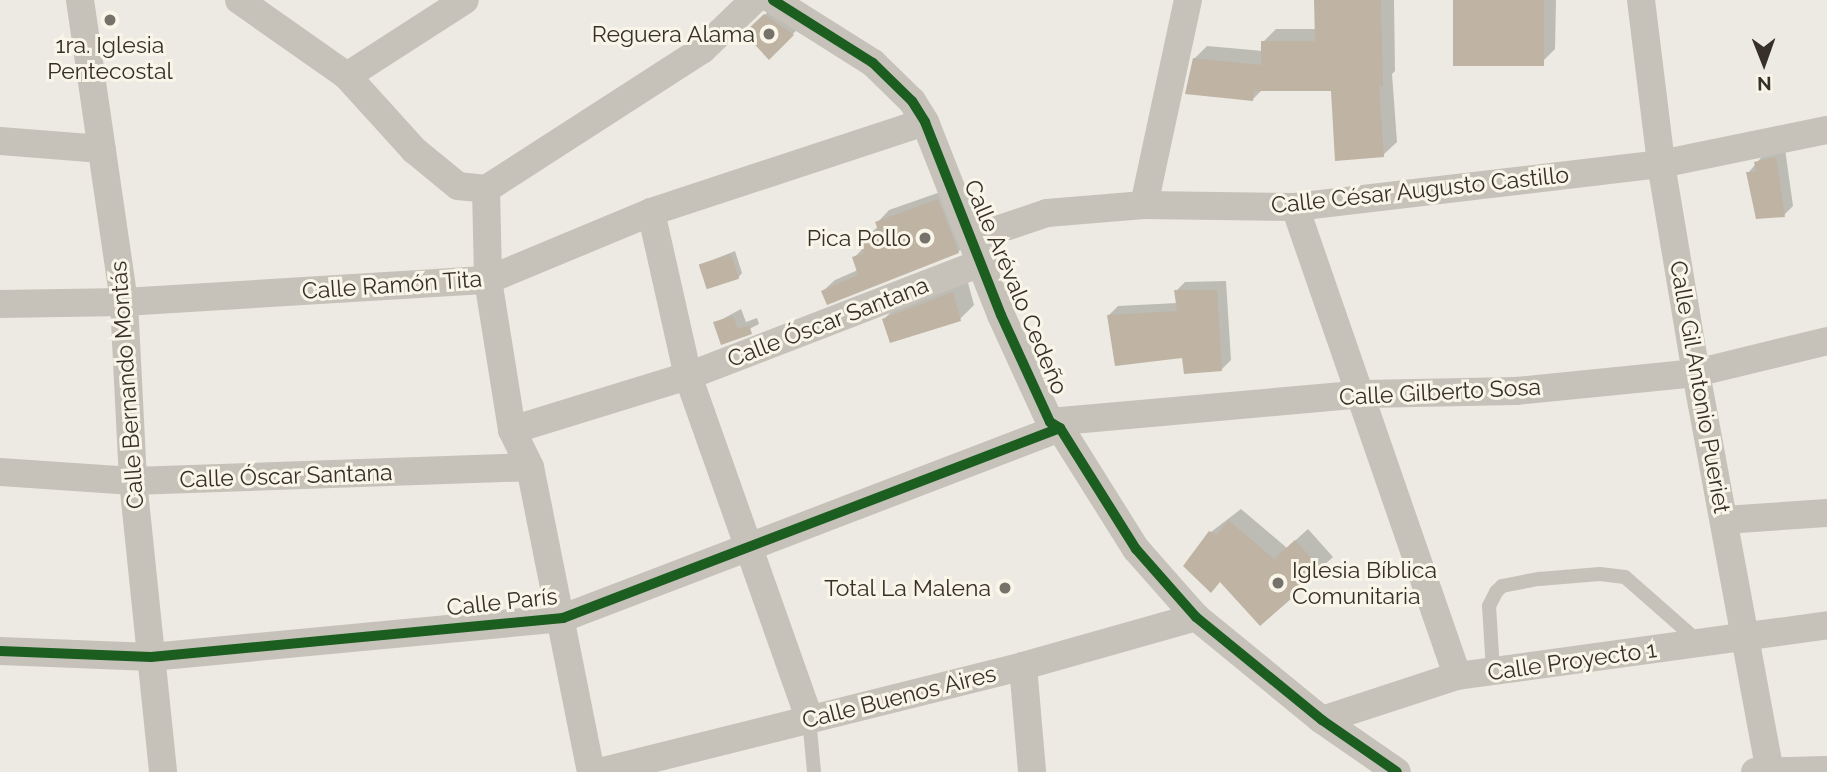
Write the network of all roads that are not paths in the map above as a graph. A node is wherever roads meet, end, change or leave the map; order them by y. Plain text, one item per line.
1 (80, 0) edge
2 (239, 0) edge
3 (464, 0) edge
4 (754, 0) edge
5 (773, 0) edge
6 (1188, 0) edge
7 (1641, 0) edge
8 (347, 76) junction
9 (925, 122) junction
10 (1827, 130) edge
11 (0, 141) edge
12 (102, 149) junction
13 (1661, 164) junction
14 (486, 189) junction
15 (1144, 205) junction
16 (1295, 207) junction
17 (651, 212) junction
18 (978, 250) junction
19 (488, 280) junction
20 (124, 302) junction
21 (0, 304) edge
22 (1827, 341) edge
23 (1696, 373) junction
24 (688, 376) junction
25 (1363, 394) junction
26 (1055, 425) junction
27 (512, 430) junction
28 (530, 467) junction
29 (0, 472) edge
30 (133, 481) junction
31 (1827, 513) edge
32 (1724, 520) junction
33 (747, 550) junction
34 (1196, 617) junction
35 (563, 618) junction
36 (1827, 625) edge
37 (1745, 637) junction
38 (1700, 643) junction
39 (0, 651) edge
40 (151, 657) junction
41 (1023, 666) junction
42 (1493, 671) junction
43 (1457, 677) junction
44 (809, 718) junction
45 (1322, 720) junction
46 (1827, 770) edge
47 (1765, 771) edge
48 (163, 772) edge
49 (591, 772) edge
50 (599, 772) edge
51 (814, 772) edge
52 (1032, 772) edge
53 (1397, 772) edge

1 - 12 street, Calle Bernando Montás
2 - 8 street
3 - 8 street
4 - 14 street
5 - 9 street, Calle Arévalo Cedeño
6 - 15 street
7 - 13 street, Calle Gil Antonio Pueriet
8 - 14 street
9 - 17 street, Calle Ramón Tita
9 - 18 street, Calle Arévalo Cedeño
10 - 13 street, Calle César Augusto Castillo
11 - 12 street
12 - 20 street, Calle Bernando Montás
13 - 16 street, Calle César Augusto Castillo
13 - 23 street, Calle Gil Antonio Pueriet
14 - 19 street
15 - 16 street, Calle César Augusto Castillo
15 - 18 street, Calle César Augusto Castillo
16 - 25 street
17 - 19 street, Calle Ramón Tita
17 - 24 street
18 - 24 street, Calle Óscar Santana
18 - 26 street, Calle Arévalo Cedeño
19 - 20 street, Calle Ramón Tita
19 - 27 street
20 - 21 street, Calle Ramón Tita
20 - 30 street, Calle Bernando Montás
22 - 23 street, Calle Gilberto Sosa
23 - 25 street, Calle Gilberto Sosa
23 - 32 street, Calle Gil Antonio Pueriet
24 - 27 street, Calle Óscar Santana
24 - 33 street
25 - 26 street, Calle Gilberto Sosa
25 - 43 street
26 - 33 street, Calle París
26 - 34 street, Calle Arévalo Cedeño
27 - 28 street
28 - 30 street, Calle Óscar Santana
28 - 35 street
29 - 30 street, Calle Óscar Santana
30 - 40 street, Calle Bernando Montás
31 - 32 street
32 - 37 street, Calle Gil Antonio Pueriet
33 - 35 street, Calle París
33 - 44 street
34 - 41 street, Calle Buenos Aires
34 - 45 street, Calle Arévalo Cedeño
35 - 40 street, Calle París
35 - 49 street
36 - 37 street, Calle Proyecto 1
37 - 38 street, Calle Proyecto 1
37 - 47 street, Calle Gil Antonio Pueriet
38 - 42 street, Calle Proyecto 1
38 - 42 lane
39 - 40 street, Calle París
40 - 48 street, Calle Bernando Montás
41 - 44 street, Calle Buenos Aires
41 - 52 street
42 - 43 street, Calle Proyecto 1
43 - 45 street, Calle Proyecto 1
44 - 50 street, Calle Buenos Aires
44 - 51 lane
45 - 53 street, Calle Arévalo Cedeño
46 - 47 street

